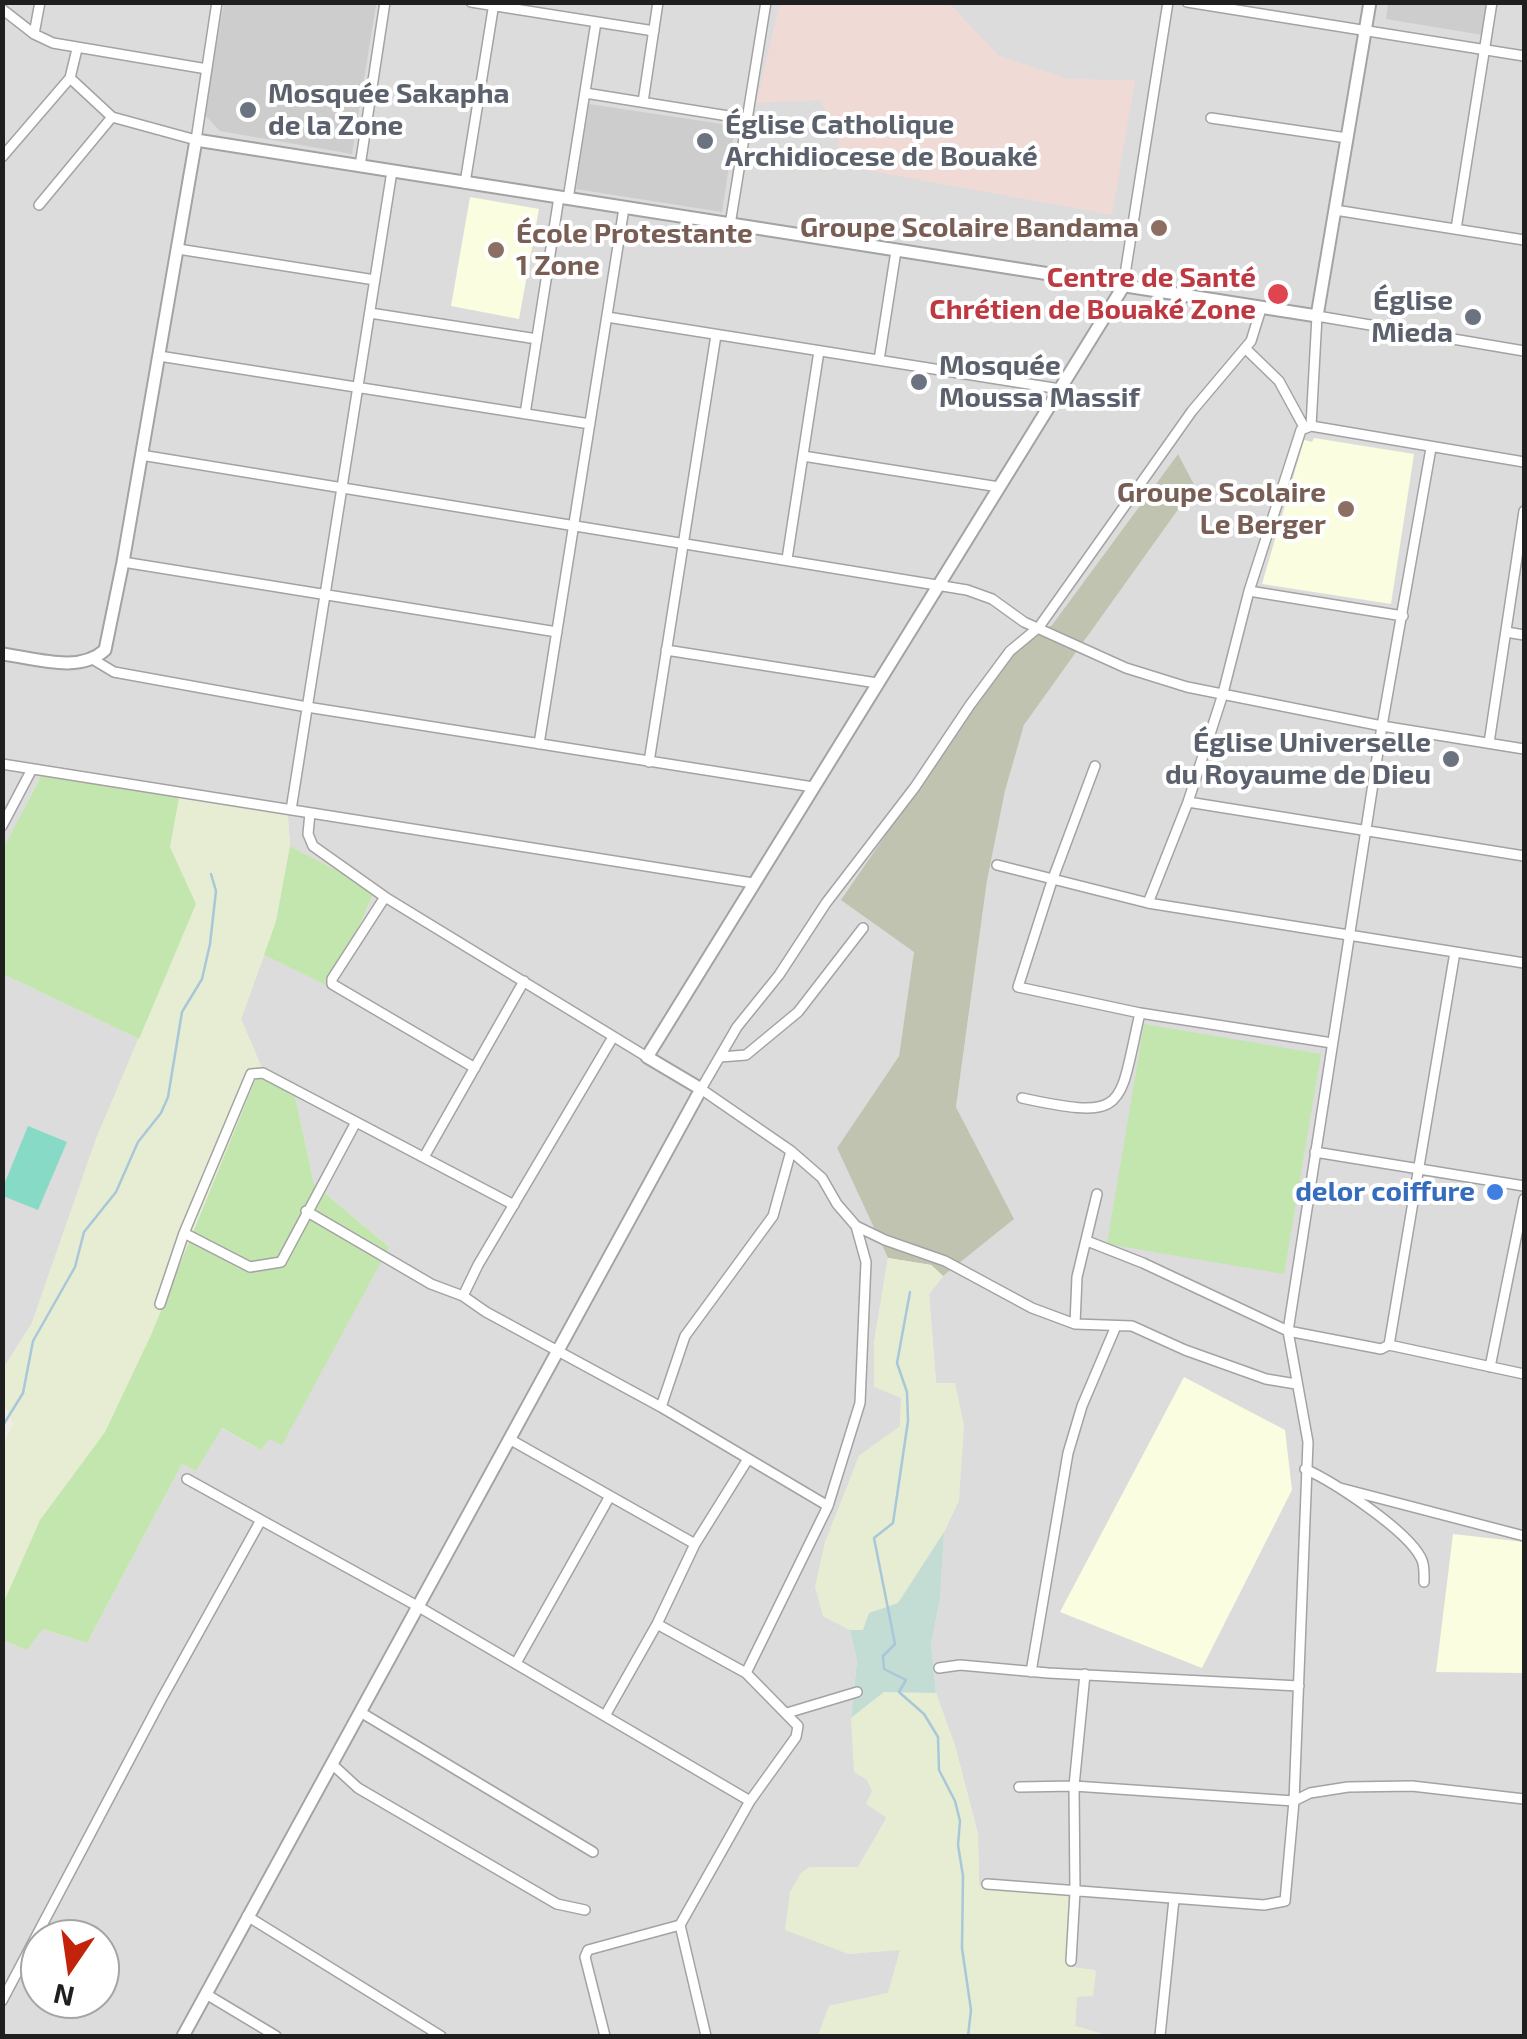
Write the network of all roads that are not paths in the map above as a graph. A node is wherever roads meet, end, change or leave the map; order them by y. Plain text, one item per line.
1 (40, 2) edge
2 (217, 2) edge
3 (385, 2) edge
4 (471, 2) edge
5 (658, 2) edge
6 (766, 2) edge
7 (1168, 2) edge
8 (1187, 2) edge
9 (1370, 2) edge
10 (1492, 2) edge
11 (493, 4) edge
12 (2, 9) edge
13 (596, 22) junction
14 (654, 31) junction
15 (1366, 32) junction
16 (34, 34) junction
17 (78, 49) junction
18 (1484, 50) junction
19 (1524, 56) edge
20 (207, 69) junction
21 (70, 78) junction
22 (584, 93) junction
23 (643, 102) junction
24 (112, 118) junction
25 (747, 118) junction
26 (1211, 118) dead end
27 (1347, 138) junction
28 (196, 140) junction
29 (2, 157) edge
30 (360, 166) junction
31 (392, 171) junction
32 (465, 183) junction
33 (563, 198) junction
34 (39, 205) dead end
35 (624, 208) junction
36 (1334, 210) junction
37 (730, 225) junction
38 (1456, 229) junction
39 (1524, 240) edge
40 (178, 249) junction
41 (896, 251) junction
42 (375, 280) junction
43 (1123, 287) junction
44 (1261, 309) junction
45 (370, 313) junction
46 (1317, 316) junction
47 (607, 317) junction
48 (716, 334) junction
49 (536, 339) junction
50 (1246, 349) junction
51 (1524, 350) edge
52 (820, 351) junction
53 (159, 356) junction
54 (879, 360) junction
55 (358, 387) junction
56 (1060, 389) junction
57 (525, 414) junction
58 (590, 424) junction
59 (1308, 427) junction
60 (1431, 448) junction
61 (141, 455) junction
62 (803, 456) junction
63 (1524, 462) edge
64 (999, 487) junction
65 (343, 488) junction
66 (1524, 511) edge
67 (576, 525) junction
68 (683, 545) junction
69 (787, 559) junction
70 (124, 562) junction
71 (937, 588) junction
72 (1249, 591) junction
73 (325, 595) junction
74 (1403, 616) junction
75 (1039, 627) junction
76 (557, 632) junction
77 (1506, 632) junction
78 (1524, 634) edge
79 (666, 650) junction
80 (2, 654) edge
81 (94, 660) junction
82 (878, 683) junction
83 (1222, 697) junction
84 (307, 707) junction
85 (1382, 726) junction
86 (539, 744) junction
87 (1489, 744) junction
88 (1524, 749) edge
89 (2, 755) edge
90 (648, 762) junction
91 (2, 764) edge
92 (1095, 766) dead end
93 (19, 767) junction
94 (32, 769) junction
95 (813, 787) junction
96 (1188, 802) junction
97 (291, 810) junction
98 (310, 814) junction
99 (2, 826) edge
100 (1366, 830) junction
101 (1524, 856) edge
102 (997, 866) dead end
103 (1052, 881) junction
104 (753, 884) junction
105 (385, 897) junction
106 (1148, 903) junction
107 (863, 928) dead end
108 (1349, 935) junction
109 (1455, 952) junction
110 (1524, 963) edge
111 (524, 981) junction
112 (1140, 1013) junction
113 (613, 1036) junction
114 (1332, 1043) junction
115 (646, 1056) junction
116 (720, 1057) junction
117 (475, 1068) junction
118 (701, 1089) junction
119 (1022, 1098) dead end
120 (356, 1122) junction
121 (792, 1151) junction
122 (1315, 1152) junction
123 (424, 1157) junction
124 (1421, 1169) junction
125 (1524, 1186) edge
126 (1097, 1194) dead end
127 (1524, 1199) edge
128 (514, 1205) junction
129 (306, 1211) junction
130 (856, 1226) junction
131 (184, 1233) junction
132 (1087, 1241) junction
133 (464, 1296) junction
134 (160, 1304) dead end
135 (1075, 1324) junction
136 (1116, 1326) junction
137 (1288, 1331) junction
138 (1389, 1346) junction
139 (560, 1351) junction
140 (1490, 1367) junction
141 (1524, 1374) edge
142 (1296, 1384) junction
143 (661, 1406) junction
144 (512, 1440) junction
145 (748, 1459) junction
146 (1305, 1468) junction
147 (187, 1479) dead end
148 (1340, 1488) junction
149 (610, 1496) junction
150 (828, 1506) junction
151 (261, 1520) junction
152 (1524, 1536) edge
153 (694, 1544) junction
154 (1424, 1582) dead end
155 (419, 1607) junction
156 (657, 1624) junction
157 (516, 1663) junction
158 (939, 1668) dead end
159 (1030, 1672) junction
160 (746, 1673) junction
161 (1085, 1674) junction
162 (1299, 1686) junction
163 (857, 1692) dead end
164 (787, 1713) junction
165 (362, 1714) junction
166 (606, 1714) junction
167 (333, 1765) junction
168 (1074, 1786) junction
169 (1019, 1787) dead end
170 (1524, 1799) edge
171 (750, 1801) junction
172 (1294, 1801) junction
173 (593, 1852) dead end
174 (987, 1884) dead end
175 (1075, 1892) junction
176 (1174, 1899) junction
177 (585, 1910) dead end
178 (247, 1916) junction
179 (680, 1925) junction
180 (1071, 1961) dead end
181 (206, 1994) junction
182 (2, 2001) edge
183 (184, 2036) edge
184 (276, 2036) edge
185 (442, 2036) edge
186 (605, 2036) edge
187 (706, 2036) edge
188 (1160, 2036) edge

1 - 16 street
2 - 20 street
3 - 30 street
4 - 11 street
5 - 14 street
6 - 25 street
7 - 43 street
8 - 15 street
9 - 15 street
10 - 18 street
11 - 13 street
11 - 32 street
12 - 16 street
13 - 14 street
13 - 22 street
14 - 23 street
15 - 18 street
15 - 27 street
16 - 17 street
17 - 20 street
17 - 21 street
18 - 19 street
18 - 38 street
20 - 28 street
21 - 24 street
21 - 29 street
22 - 23 street
22 - 33 street
23 - 25 street
24 - 28 street
24 - 34 street
25 - 37 street
26 - 27 street
27 - 36 street
28 - 30 street
28 - 40 street
30 - 31 street
31 - 32 street
31 - 42 street
32 - 33 street
33 - 35 street
33 - 49 street
35 - 37 street
35 - 47 street
36 - 38 street
36 - 46 street
37 - 41 street
38 - 39 street
40 - 42 street
40 - 53 street
41 - 43 street
41 - 54 street
42 - 45 street
43 - 44 street
43 - 56 street
44 - 46 street
44 - 50 street
45 - 49 street
45 - 55 street
46 - 51 street
46 - 59 street
47 - 48 street
47 - 58 street
48 - 52 street
48 - 68 street
49 - 57 street
50 - 59 street
50 - 75 street
52 - 54 street
52 - 62 street
53 - 55 street
53 - 61 street
54 - 56 street
55 - 57 street
55 - 65 street
56 - 64 street
57 - 58 street
58 - 67 street
59 - 60 street
59 - 72 street
60 - 63 street
60 - 74 street
61 - 65 street
61 - 70 street
62 - 64 street
62 - 69 street
64 - 71 street
65 - 67 street
65 - 73 street
66 - 77 street
67 - 68 street
67 - 76 street
68 - 69 street
68 - 79 street
69 - 71 street
70 - 73 street
70 - 81 street
71 - 75 street
71 - 82 street
72 - 74 street
72 - 83 street
73 - 76 street
73 - 84 street
74 - 85 street
75 - 83 street
75 - 116 street
76 - 86 street
77 - 78 street
77 - 87 street
79 - 82 street
79 - 90 street
80 - 81 street
81 - 84 street
82 - 95 street
83 - 85 street
83 - 96 street
84 - 86 street
84 - 97 street
85 - 87 street
85 - 100 street
86 - 90 street
87 - 88 street
89 - 93 street
90 - 95 street
91 - 93 street
92 - 103 street
93 - 94 street
94 - 97 street
94 - 99 street
95 - 104 street
96 - 100 street
96 - 106 street
97 - 98 street
98 - 104 street
98 - 105 street
100 - 101 street
100 - 108 street
102 - 103 street
103 - 106 street
103 - 112 street
104 - 115 street
105 - 111 street
105 - 117 street
106 - 108 street
107 - 116 street
108 - 109 street
108 - 114 street
109 - 110 street
109 - 124 street
111 - 113 street
111 - 117 street
112 - 114 street
112 - 119 street
113 - 115 street
113 - 128 street
114 - 122 street
115 - 118 street
116 - 118 street
117 - 123 street
118 - 121 street
118 - 139 street
120 - 123 street
120 - 129 street
120 - 131 street
121 - 130 street
121 - 143 street
122 - 124 street
122 - 137 street
123 - 128 street
124 - 125 street
124 - 138 street
126 - 132 street
127 - 140 street
128 - 133 street
129 - 131 street
129 - 133 street
130 - 135 street
130 - 150 street
131 - 134 street
132 - 135 street
132 - 137 street
133 - 139 street
135 - 136 street
136 - 142 street
136 - 159 street
137 - 138 street
137 - 142 street
138 - 140 street
139 - 143 street
139 - 144 street
140 - 141 street
142 - 146 street
143 - 145 street
144 - 149 street
144 - 155 street
145 - 150 street
145 - 153 street
146 - 148 street
146 - 162 street
147 - 151 street
148 - 152 street
148 - 154 street
149 - 153 street
149 - 157 street
150 - 160 street
151 - 155 street
151 - 182 street
153 - 156 street
155 - 157 street
155 - 165 street
156 - 160 street
156 - 166 street
157 - 166 street
158 - 159 street
159 - 161 street
160 - 164 street
161 - 162 street
161 - 168 street
162 - 172 street
163 - 164 street
164 - 171 street
165 - 167 street
165 - 173 street
166 - 171 street
167 - 177 street
167 - 178 street
168 - 169 street
168 - 172 street
168 - 175 street
170 - 172 street
171 - 179 street
172 - 176 street
174 - 175 street
175 - 176 street
175 - 180 street
176 - 188 street
178 - 181 street
178 - 185 street
179 - 186 street
179 - 187 street
181 - 183 street
181 - 184 street

